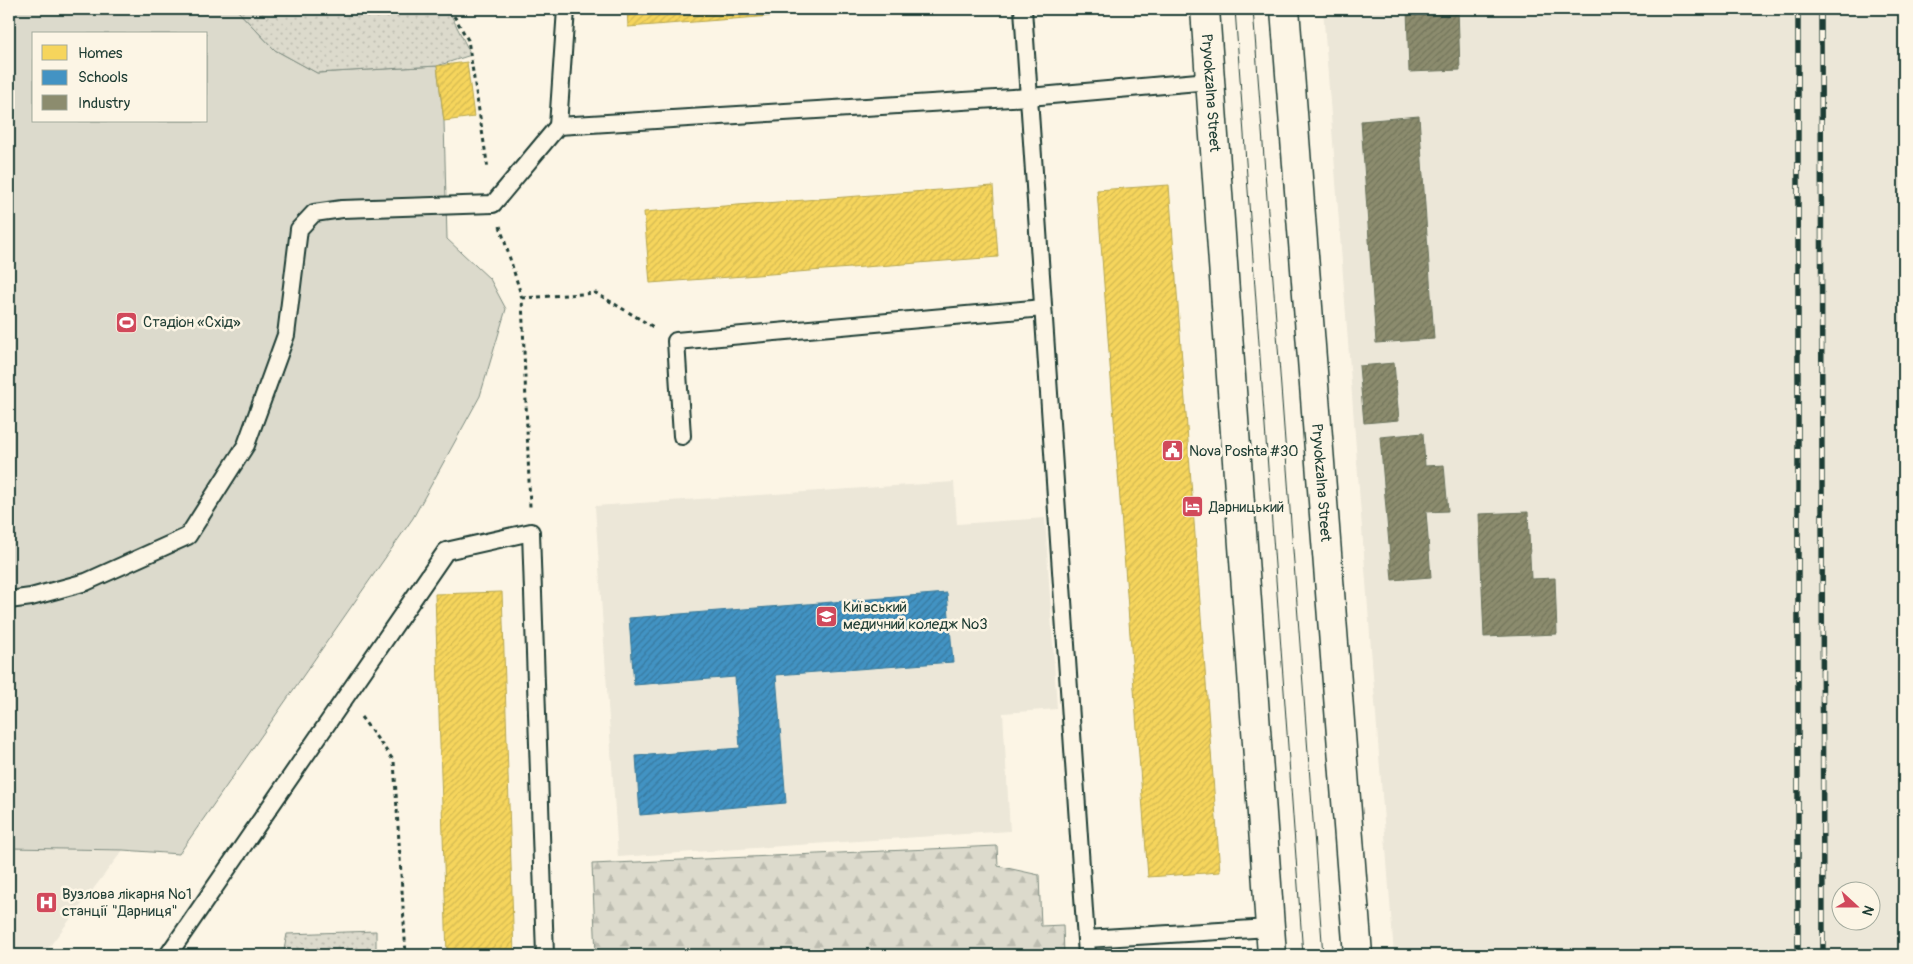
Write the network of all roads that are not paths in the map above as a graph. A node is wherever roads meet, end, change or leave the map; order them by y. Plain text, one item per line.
1 (566, 9) edge
2 (1023, 9) edge
3 (1205, 9) edge
4 (1285, 9) edge
5 (1209, 80) junction
6 (1029, 97) junction
7 (558, 126) junction
8 (1043, 308) junction
9 (682, 436) dead end
10 (9, 600) edge
11 (1270, 928) junction
12 (1086, 939) junction
13 (168, 955) edge
14 (545, 955) edge
15 (1087, 955) edge
16 (1272, 955) edge
17 (1358, 955) edge

1 - 7 lane
2 - 6 lane
3 - 5 main road, Pryvokzalna Street
4 - 17 main road, Pryvokzalna Street
5 - 6 lane
5 - 11 main road, Pryvokzalna Street
6 - 7 lane
6 - 8 lane
7 - 10 lane
8 - 9 lane
8 - 12 lane
11 - 12 lane
11 - 16 main road, Pryvokzalna Street
12 - 15 lane
13 - 14 lane

